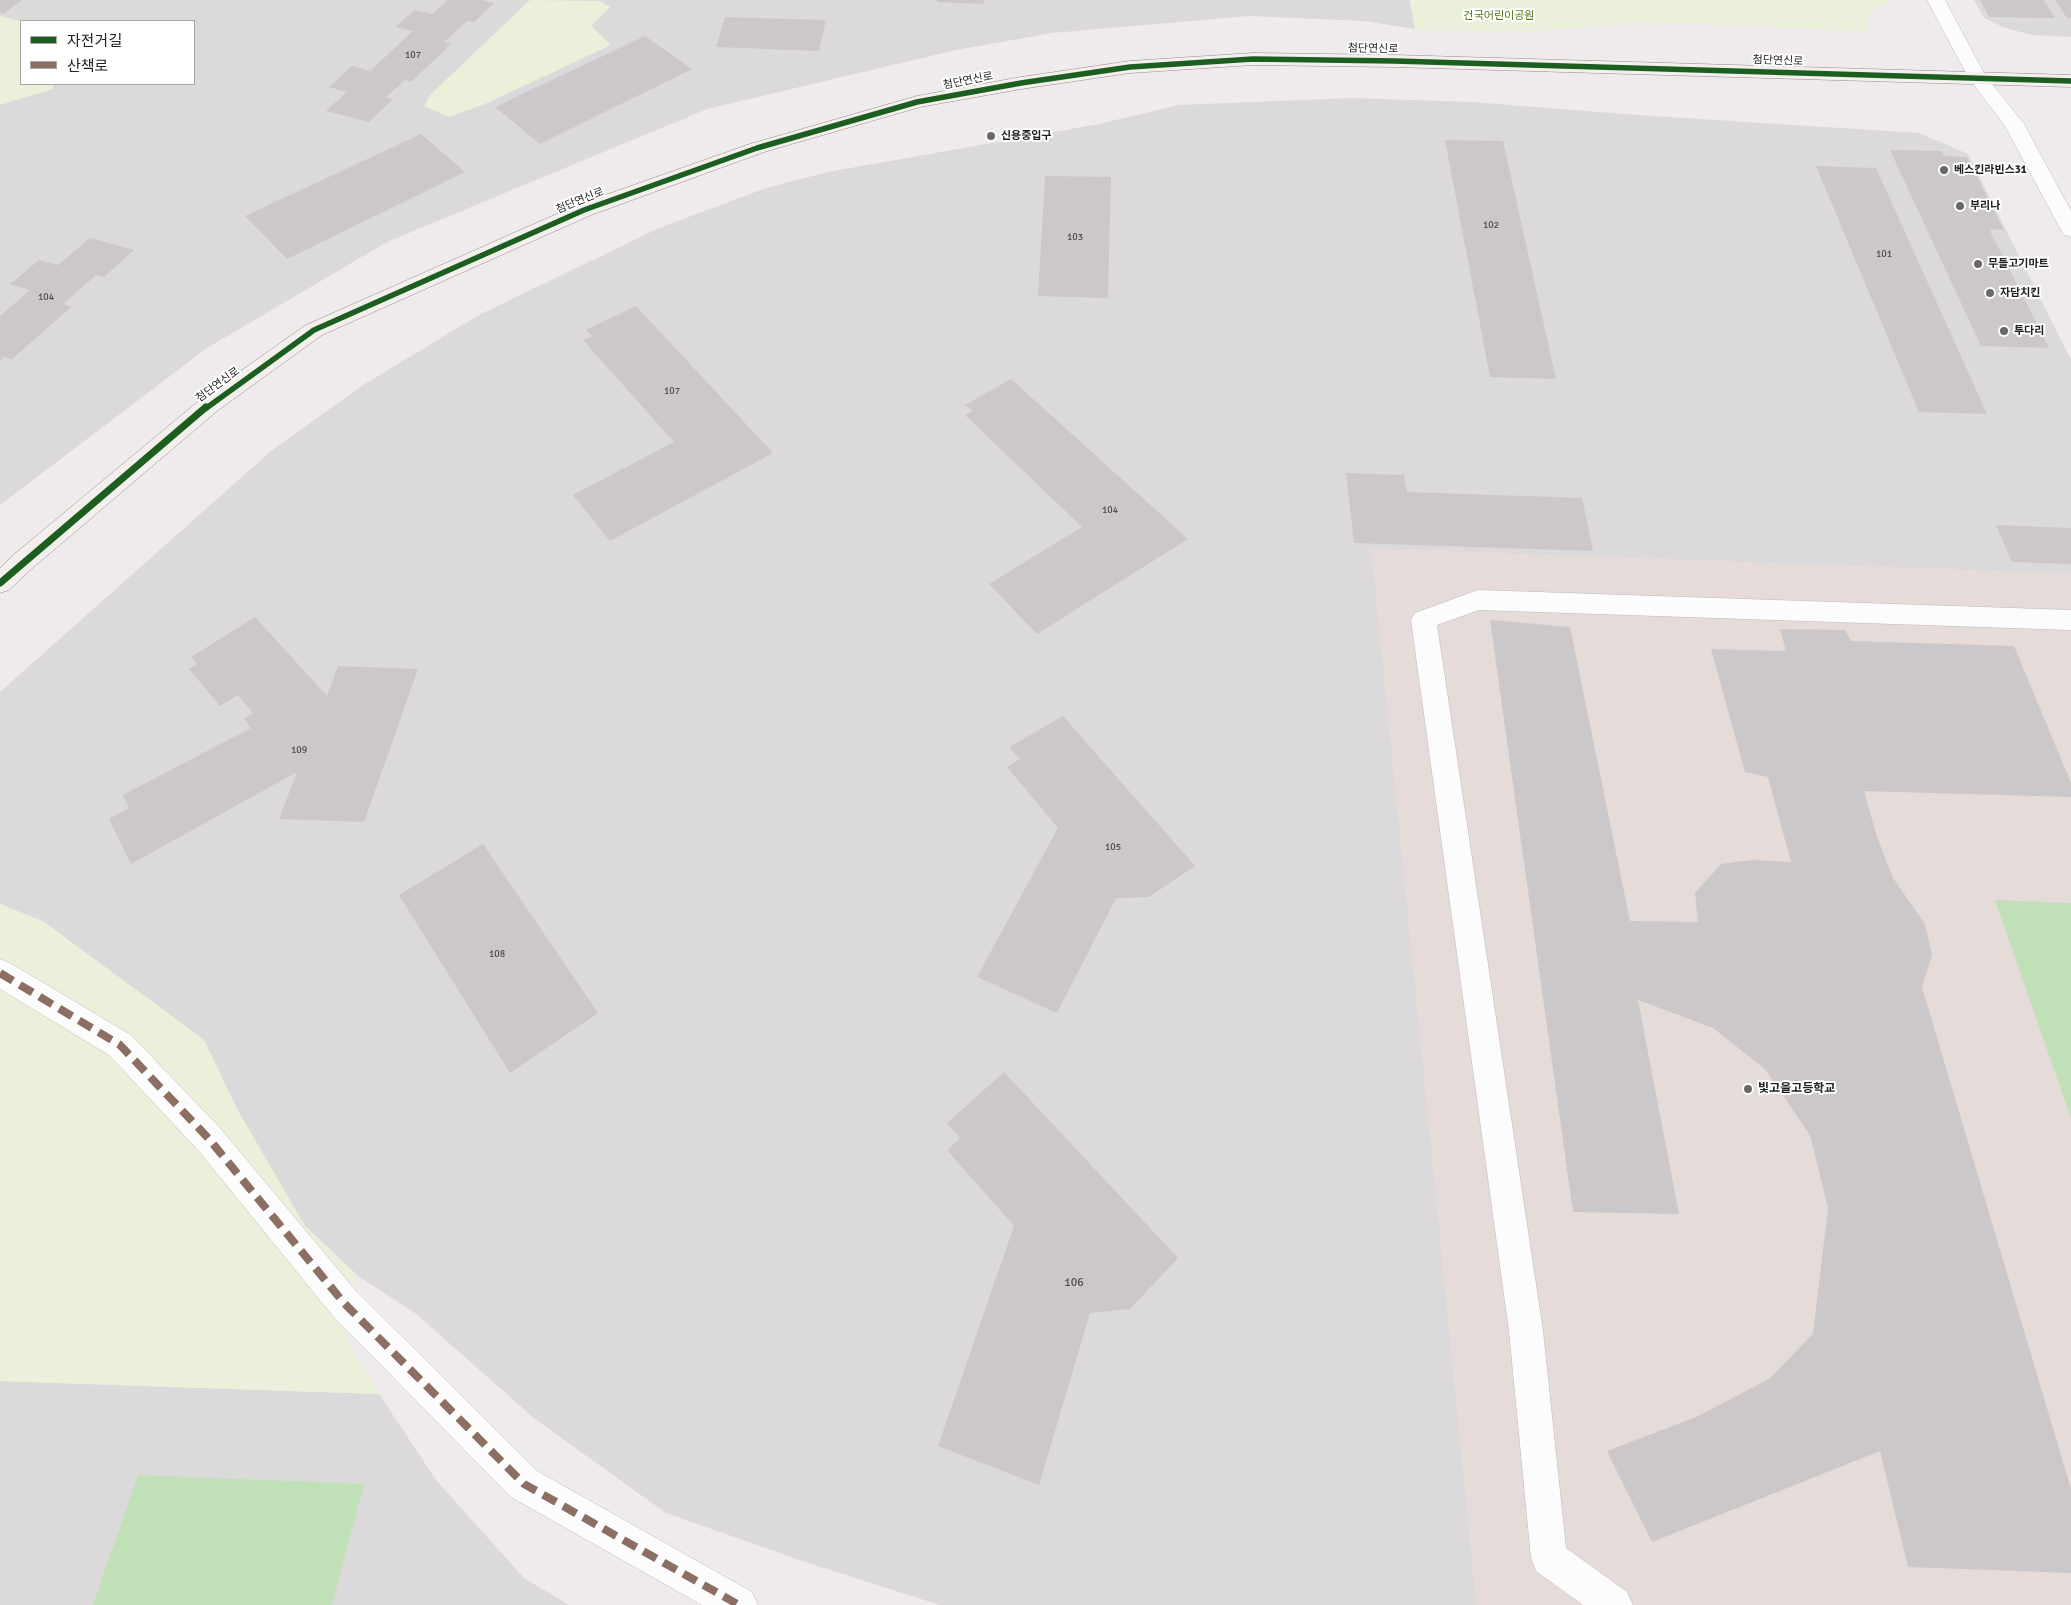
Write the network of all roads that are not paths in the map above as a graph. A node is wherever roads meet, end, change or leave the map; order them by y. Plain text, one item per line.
1 (1936, 0) edge
2 (1977, 78) junction
3 (2071, 81) edge
4 (2071, 230) edge
5 (0, 583) edge
6 (2071, 620) edge
7 (0, 973) edge
8 (739, 1605) edge
9 (1614, 1605) edge

1 - 2 street
2 - 3 street, 첨단연신로
2 - 4 street
2 - 5 street, 첨단연신로
6 - 9 street
7 - 8 street

